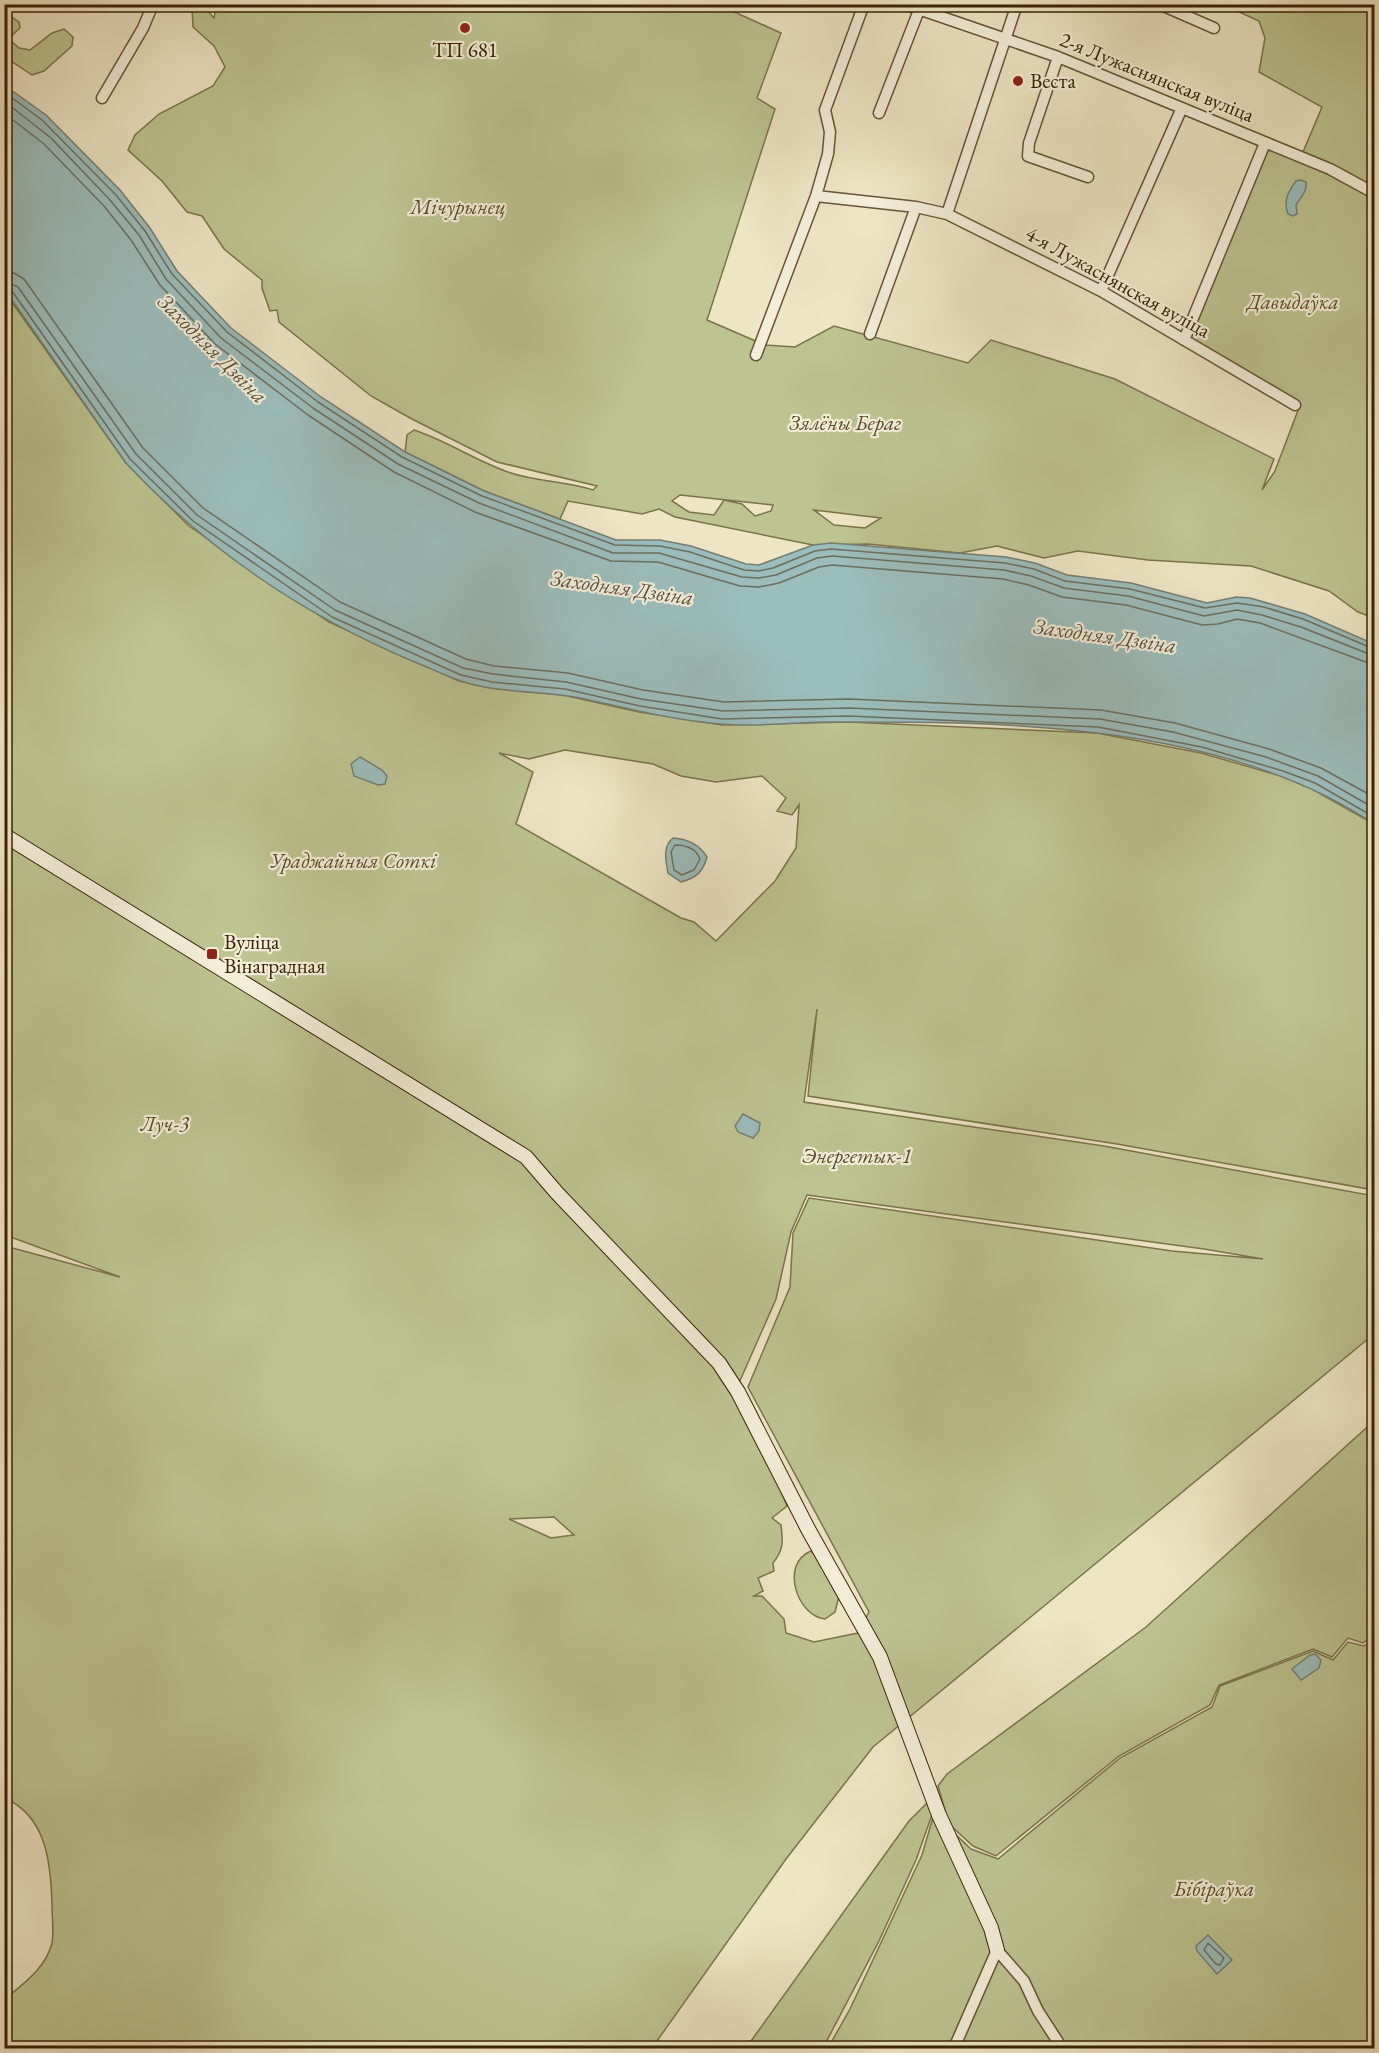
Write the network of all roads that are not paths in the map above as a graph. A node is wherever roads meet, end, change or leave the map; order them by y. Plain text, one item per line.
1 (153, 4) edge
2 (864, 4) edge
3 (904, 4) edge
4 (1017, 4) edge
5 (1159, 4) edge
6 (919, 10) junction
7 (1214, 28) dead end
8 (1006, 38) junction
9 (1058, 57) junction
10 (102, 98) dead end
11 (1181, 110) junction
12 (879, 113) dead end
13 (1265, 143) junction
14 (1088, 177) dead end
15 (1374, 192) edge
16 (816, 196) junction
17 (916, 207) junction
18 (947, 214) junction
19 (1101, 291) junction
20 (870, 334) dead end
21 (1184, 340) junction
22 (756, 355) dead end
23 (1295, 405) dead end
24 (4, 835) edge
25 (997, 1950) junction
26 (954, 2049) edge
27 (1062, 2049) edge

1 - 10 street
2 - 16 street
3 - 6 street, 2-я Лужаснянская вуліца
4 - 8 street
5 - 7 street
6 - 8 street, 2-я Лужаснянская вуліца
6 - 12 street
8 - 9 street, 2-я Лужаснянская вуліца
8 - 18 street
9 - 11 street, 2-я Лужаснянская вуліца
9 - 14 street
11 - 13 street, 2-я Лужаснянская вуліца
11 - 19 street
13 - 15 street, 2-я Лужаснянская вуліца
13 - 21 street
16 - 17 street, 4-я Лужаснянская вуліца
16 - 22 street
17 - 18 street, 4-я Лужаснянская вуліца
17 - 20 street
18 - 19 street, 4-я Лужаснянская вуліца
19 - 21 street, 4-я Лужаснянская вуліца
21 - 23 street, 4-я Лужаснянская вуліца
24 - 25 street
25 - 26 street
25 - 27 street

